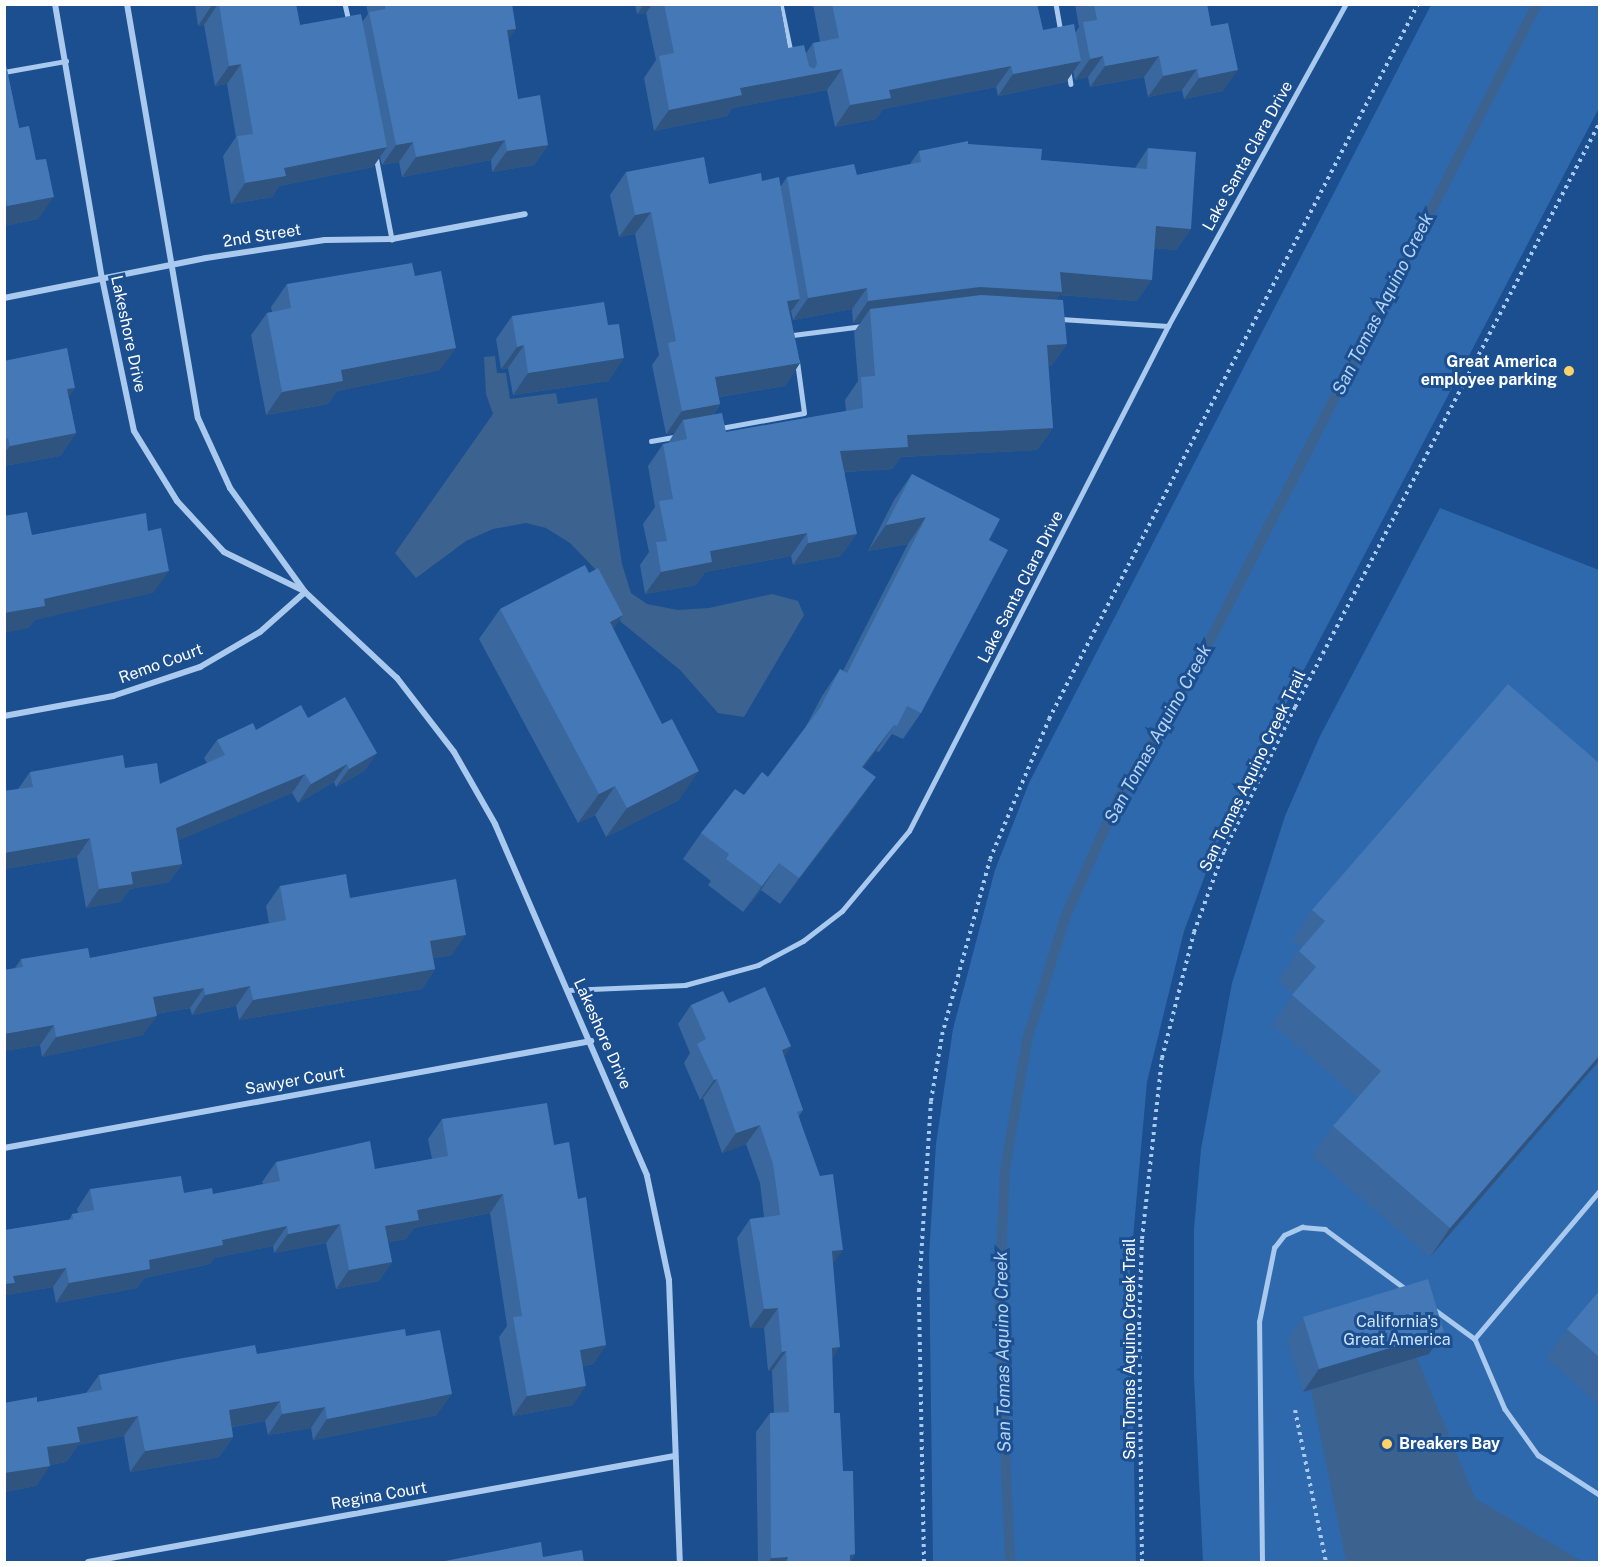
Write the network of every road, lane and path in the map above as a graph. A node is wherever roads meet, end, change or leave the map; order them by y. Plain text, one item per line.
1 (55, 4) edge
2 (127, 4) edge
3 (345, 4) edge
4 (781, 4) edge
5 (1056, 4) edge
6 (1346, 4) edge
7 (1418, 4) edge
8 (350, 28) edge
9 (1062, 39) edge
10 (66, 61) junction
11 (1067, 62) edge
12 (793, 63) edge
13 (4, 72) edge
14 (1071, 84) edge
15 (1599, 122) edge
16 (373, 145) edge
17 (525, 214) dead end
18 (392, 239) junction
19 (169, 265) junction
20 (102, 278) junction
21 (4, 298) edge
22 (1048, 318) edge
23 (791, 323) edge
24 (873, 324) edge
25 (1168, 326) junction
26 (793, 335) junction
27 (795, 346) edge
28 (796, 357) edge
29 (710, 430) edge
30 (686, 435) edge
31 (651, 441) dead end
32 (305, 592) junction
33 (4, 716) edge
34 (568, 990) junction
35 (591, 1041) junction
36 (4, 1148) edge
37 (1599, 1191) edge
38 (1418, 1298) edge
39 (1428, 1305) edge
40 (1474, 1339) junction
41 (1295, 1410) dead end
42 (675, 1456) junction
43 (1599, 1495) edge
44 (88, 1563) edge
45 (680, 1563) edge
46 (924, 1563) edge
47 (1143, 1563) edge
48 (1262, 1563) edge
49 (1326, 1563) edge

1 - 10 street, Lakeshore Drive
2 - 19 street, Lakeshore Drive
3 - 8 lane
4 - 12 lane
5 - 9 lane
6 - 25 lane, Lake Santa Clara Drive
7 - 46 path
10 - 13 lane
10 - 20 street, Lakeshore Drive
11 - 14 lane
15 - 47 path, San Tomas Aquino Creek Trail
16 - 18 lane
17 - 18 street, 2nd Street
18 - 19 street, 2nd Street
19 - 20 street, 2nd Street
19 - 32 street, Lakeshore Drive
20 - 21 street, 2nd Street
20 - 32 street, Lakeshore Drive
22 - 25 lane
23 - 26 lane
24 - 26 lane
25 - 34 lane, Lake Santa Clara Drive
26 - 27 lane
28 - 29 lane
30 - 31 lane
32 - 33 street, Remo Court
32 - 34 street, Lakeshore Drive
34 - 35 street, Lakeshore Drive
35 - 36 street, Sawyer Court
35 - 42 street, Lakeshore Drive
37 - 40 lane
38 - 48 lane
39 - 40 lane
40 - 43 lane
41 - 49 path
42 - 44 street, Regina Court
42 - 45 street, Lakeshore Drive

